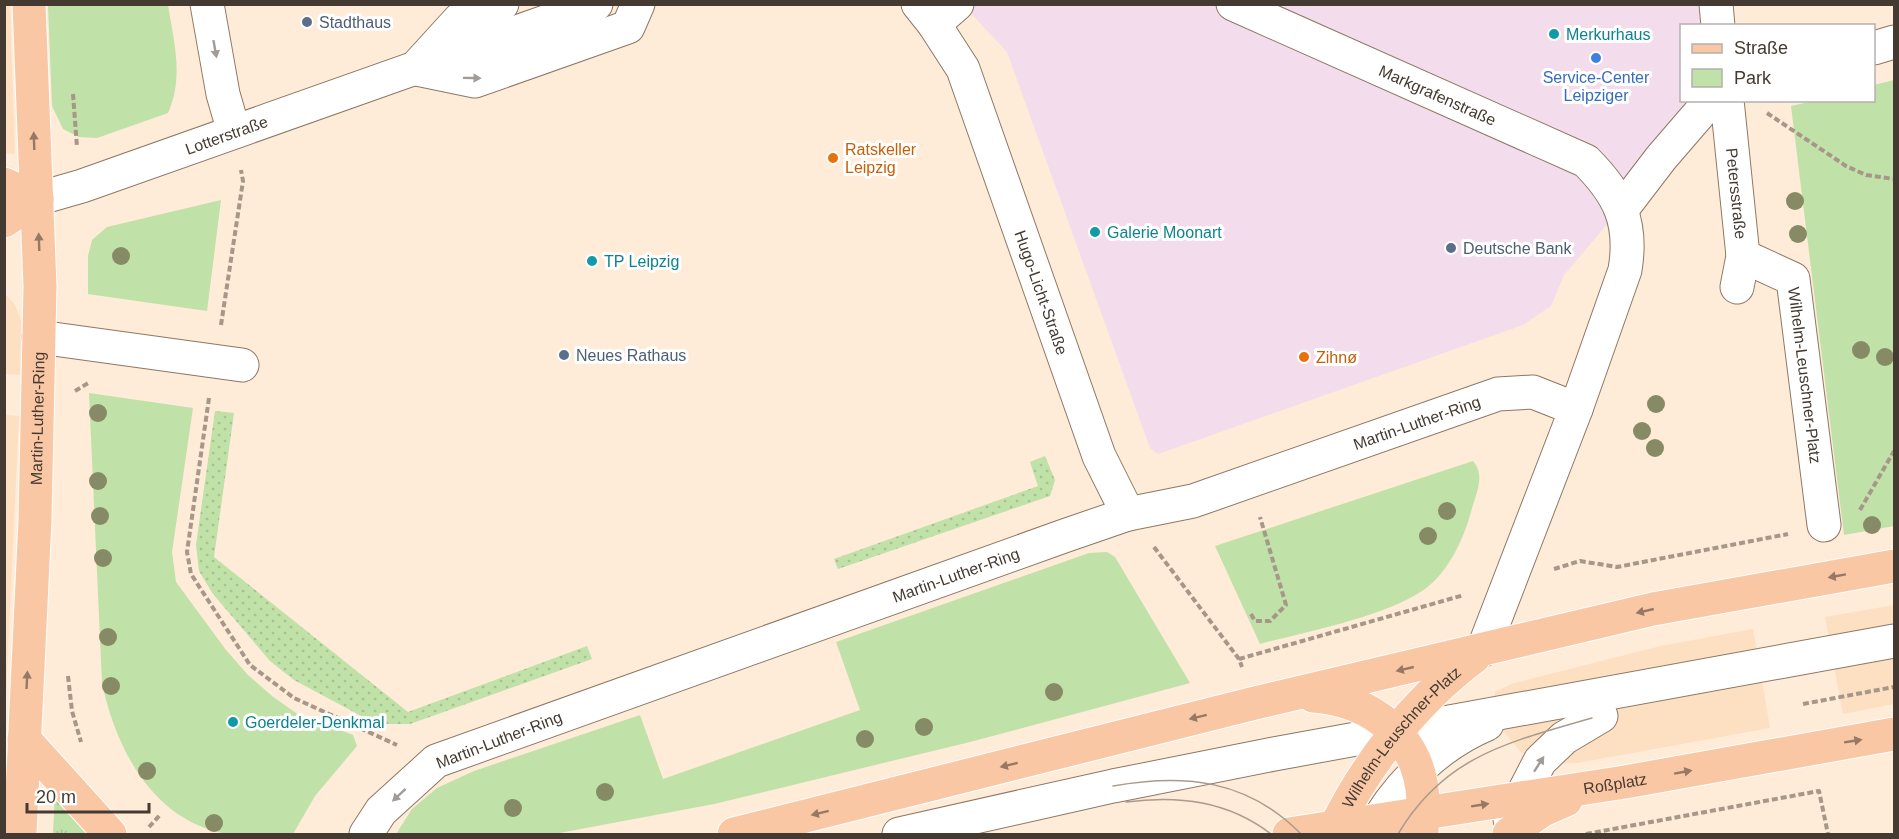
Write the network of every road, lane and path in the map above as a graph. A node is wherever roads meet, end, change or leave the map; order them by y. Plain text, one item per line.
1 (29, 4) edge
2 (207, 4) edge
3 (502, 4) edge
4 (596, 4) edge
5 (638, 4) edge
6 (1233, 4) edge
7 (1716, 4) edge
8 (937, 11) edge
9 (1718, 24) edge
10 (1894, 42) edge
11 (1875, 48) edge
12 (415, 69) junction
13 (73, 88) dead end
14 (1709, 102) edge
15 (1727, 102) edge
16 (1764, 111) dead end
17 (234, 132) junction
18 (1894, 178) edge
19 (4, 184) edge
20 (82, 186) junction
21 (37, 199) junction
22 (1622, 209) junction
23 (4, 221) edge
24 (1740, 272) joint
25 (39, 337) junction
26 (228, 364) junction
27 (1576, 408) junction
28 (1894, 451) edge
29 (1250, 482) junction
30 (1859, 512) dead end
31 (1128, 514) junction
32 (1824, 525) joint
33 (1775, 537) junction
34 (1777, 547) dead end
35 (1580, 561) dead end
36 (1894, 566) edge
37 (1459, 596) dead end
38 (1251, 614) dead end
39 (1894, 641) edge
40 (1850, 649) junction
41 (1482, 650) junction
42 (1894, 664) edge
43 (1894, 687) edge
44 (1802, 697) dead end
45 (1255, 703) junction
46 (1803, 704) junction
47 (1804, 712) dead end
48 (1601, 716) junction
49 (1894, 734) edge
50 (24, 739) junction
51 (384, 740) dead end
52 (1455, 740) junction
53 (1401, 750) junction
54 (1625, 782) junction
55 (1521, 798) junction
56 (160, 815) dead end
57 (1422, 824) edge
58 (149, 827) dead end
59 (1374, 828) edge
60 (1333, 831) edge
61 (20, 834) edge
62 (110, 834) edge
63 (366, 834) edge
64 (734, 834) edge
65 (899, 834) edge
66 (984, 834) edge
67 (1289, 834) edge
68 (1503, 834) edge
69 (1509, 834) edge
70 (1585, 834) edge
71 (1828, 834) edge

21 -> 1 main road, Martin-Luther-Ring
2 -> 17 street
3 - 12 street, Lotterstraße
4 - 12 street
12 -> 5 street
6 - 22 street, Markgrafenstraße
7 - 9 street
8 - 31 street, Hugo-Licht-Straße
10 - 11 street
12 - 17 street, Lotterstraße
13 - 20 path
14 - 22 street
15 - 24 street, Petersstraße
16 - 18 path
17 - 20 street, Lotterstraße
17 - 26 path
19 - 21 main road
20 - 21 street, Lotterstraße
21 - 23 main road
25 -> 21 main road, Martin-Luther-Ring
22 - 27 street
24 - 32 street, Wilhelm-Leuschner-Platz
25 - 26 street
50 -> 25 main road, Martin-Luther-Ring
26 - 51 path
27 - 29 street, Martin-Luther-Ring
27 - 41 street
28 - 30 path
29 - 31 street, Martin-Luther-Ring
29 - 38 path
31 - 37 path
31 -> 63 street, Martin-Luther-Ring
32 - 33 path
33 - 34 path
33 - 35 path
36 -> 41 main road
39 - 40 street
40 - 52 street
40 - 53 street
41 -> 45 main road
41 - 53 main road, Wilhelm-Leuschner-Platz
42 - 48 street
43 - 46 path
44 - 46 path
45 - 53 main road
45 -> 64 main road
46 - 47 path
48 - 52 street
55 -> 48 street
54 -> 49 main road, Roßplatz
50 - 61 main road, Martin-Luther-Ring
50 - 62 main road
52 - 53 street
53 - 57 main road
53 - 59 street
53 - 60 main road, Wilhelm-Leuschner-Platz
53 - 65 street
53 - 66 street
54 - 55 main road, Roßplatz
54 - 69 main road
57 -> 55 main road, Roßplatz
55 - 68 street
56 - 58 path
57 - 59 main road, Roßplatz
59 - 60 main road, Roßplatz
60 - 67 main road
70 - 71 path

